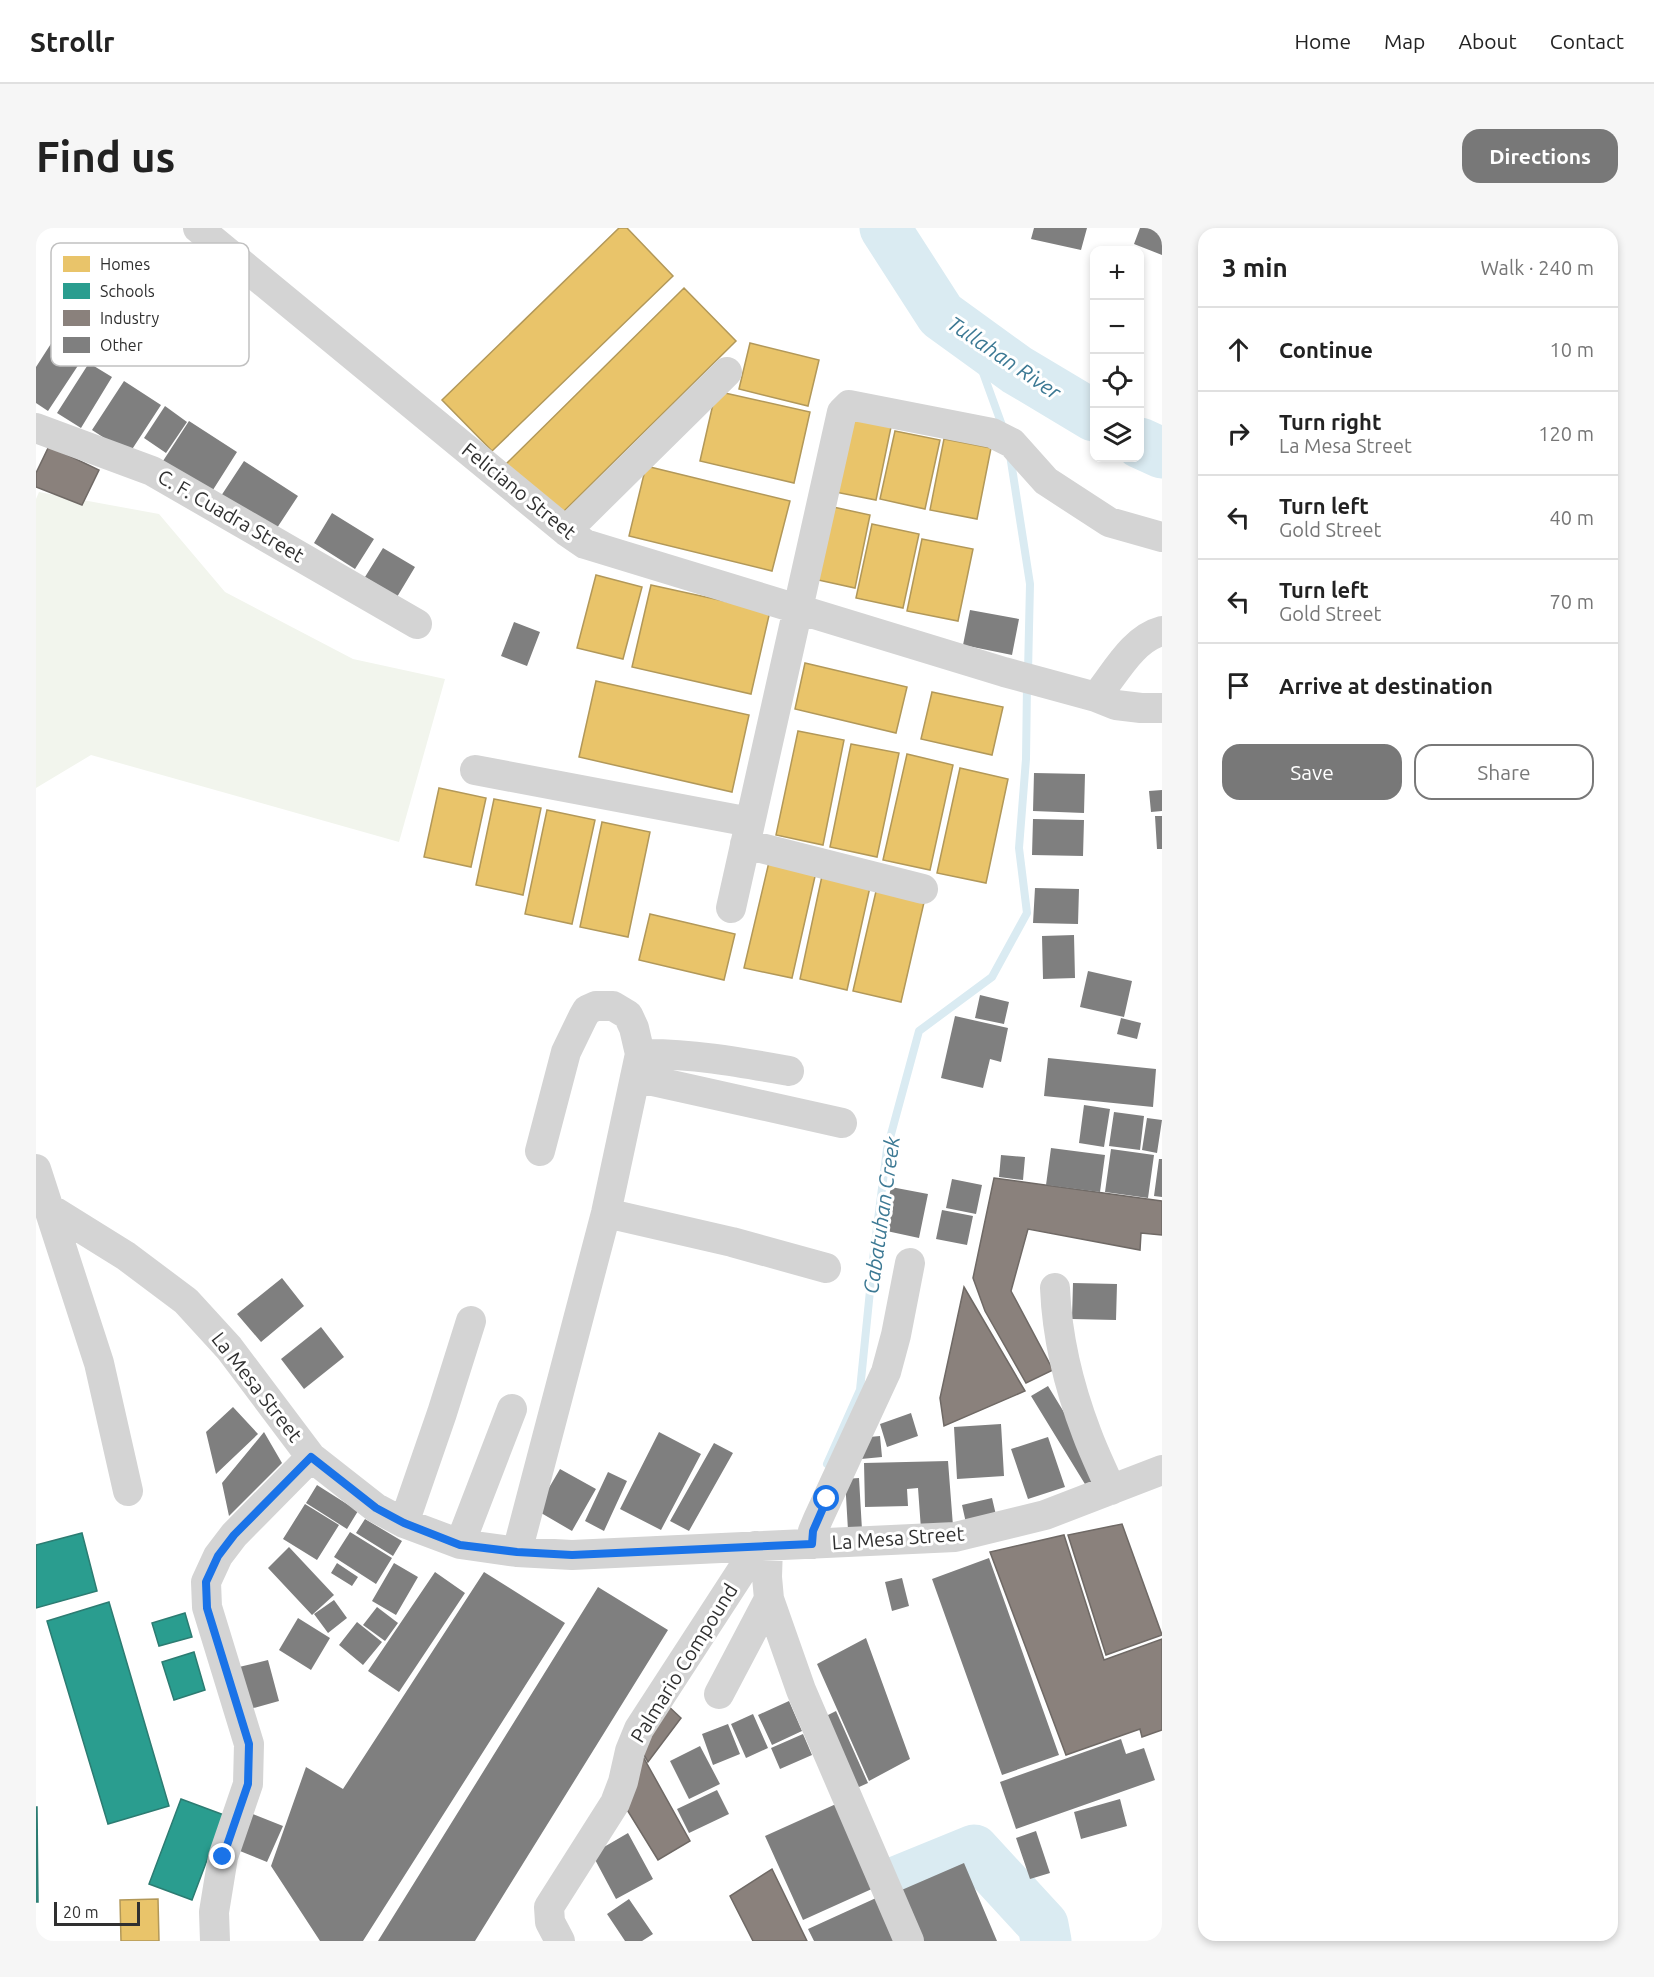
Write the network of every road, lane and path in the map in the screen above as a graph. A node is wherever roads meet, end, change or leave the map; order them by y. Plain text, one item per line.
1 (198, 228) edge
2 (216, 243) edge
3 (249, 270) edge
4 (727, 372) dead end
5 (36, 428) edge
6 (566, 531) junction
7 (1162, 537) edge
8 (797, 608) junction
9 (417, 624) dead end
10 (1162, 631) edge
11 (1096, 697) junction
12 (1162, 708) edge
13 (475, 770) dead end
14 (747, 833) junction
15 (923, 889) dead end
16 (731, 908) dead end
17 (637, 1066) junction
18 (789, 1071) dead end
19 (842, 1123) dead end
20 (540, 1151) dead end
21 (36, 1169) edge
22 (42, 1203) edge
23 (606, 1213) junction
24 (910, 1263) dead end
25 (826, 1268) dead end
26 (1055, 1288) dead end
27 (471, 1321) dead end
28 (512, 1409) dead end
29 (311, 1457) junction
30 (1162, 1470) edge
31 (1111, 1490) junction
32 (128, 1491) dead end
33 (404, 1523) junction
34 (460, 1545) junction
35 (782, 1545) junction
36 (517, 1552) junction
37 (770, 1599) junction
38 (719, 1694) dead end
39 (215, 1941) edge
40 (560, 1941) edge
41 (909, 1941) edge

1 - 2 street, Feliciano Street
3 - 6 street, Feliciano Street
4 - 6 street
5 - 9 street, C. F. Cuadra Street
6 - 8 street, Feliciano Street
7 - 8 street
8 - 11 street, Feliciano Street
8 - 14 street
10 - 11 street
11 - 12 street, Feliciano Street
13 - 14 street
14 - 15 street
14 - 16 street
17 - 18 street
17 - 19 street
17 - 20 street
17 - 23 street
21 - 22 street
22 - 29 street, La Mesa Street
22 - 32 street
23 - 25 street
23 - 36 street
24 - 35 street
26 - 31 street
27 - 33 street
28 - 34 street
29 - 33 street, La Mesa Street
29 - 39 street
30 - 31 street, La Mesa Street
31 - 35 street, La Mesa Street
33 - 34 street, La Mesa Street
34 - 36 street, La Mesa Street
35 - 36 street, La Mesa Street
35 - 37 street
35 - 40 street, Palmario Compound
37 - 38 street
37 - 41 street

